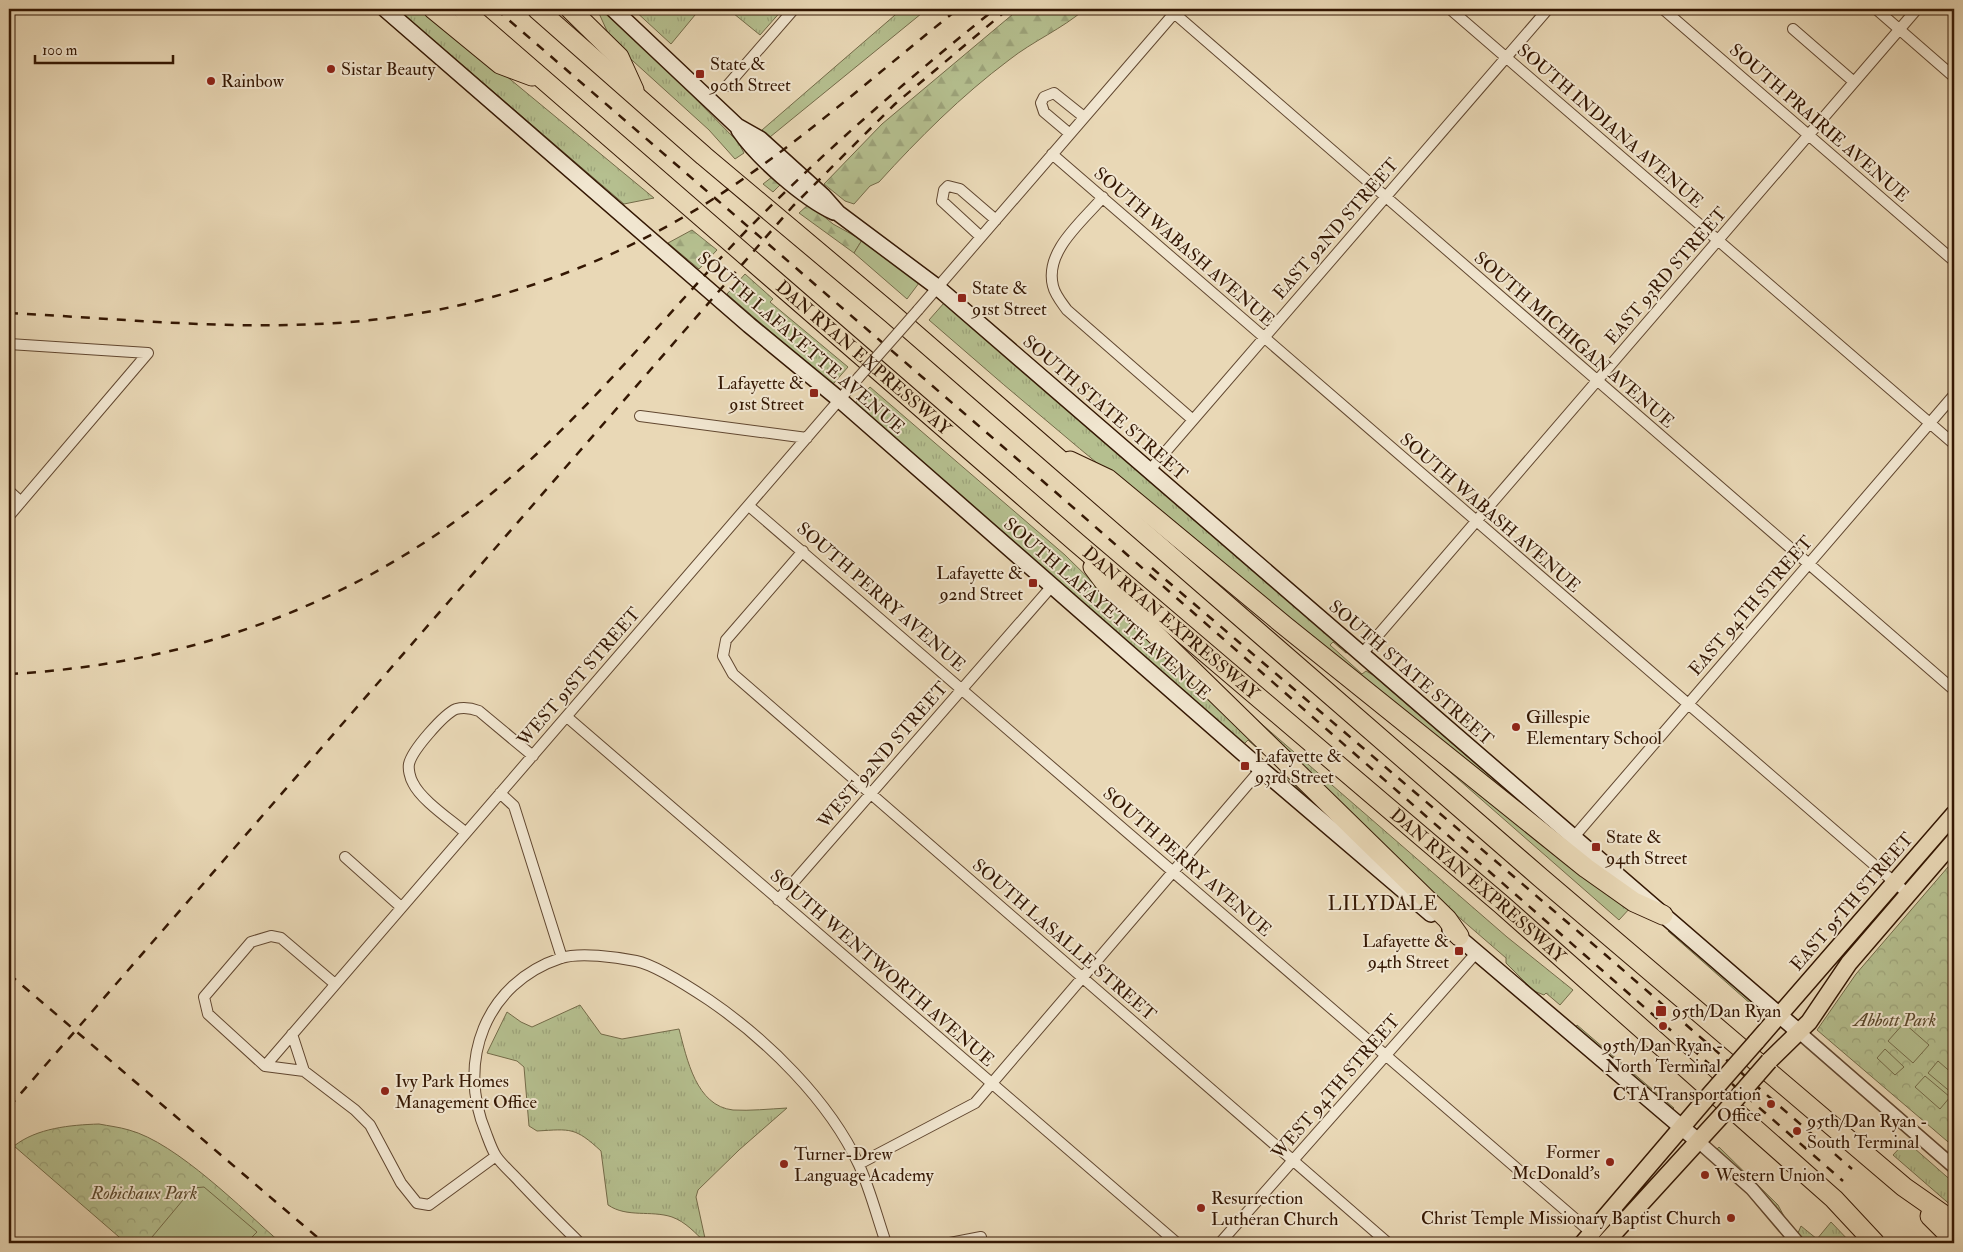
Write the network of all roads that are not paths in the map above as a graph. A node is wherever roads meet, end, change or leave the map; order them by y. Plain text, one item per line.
1 (385, 9) edge
2 (433, 9) edge
3 (462, 9) edge
4 (537, 9) edge
5 (570, 9) edge
6 (613, 9) edge
7 (794, 9) edge
8 (1450, 9) edge
9 (1548, 9) edge
10 (1663, 9) edge
11 (1876, 9) edge
12 (1917, 9) edge
13 (1176, 11) edge
14 (1793, 29) dead end
15 (1900, 29) junction
16 (1506, 57) junction
17 (1954, 77) edge
18 (544, 80) junction
19 (1854, 82) junction
20 (727, 86) dead end
21 (636, 96) junction
22 (1084, 117) junction
23 (1070, 134) junction
24 (1809, 135) junction
25 (1052, 154) junction
26 (1103, 197) junction
27 (1385, 197) junction
28 (996, 220) junction
29 (981, 237) junction
30 (1718, 240) junction
31 (1954, 261) edge
32 (937, 288) junction
33 (1264, 338) junction
34 (9, 344) edge
35 (1597, 380) junction
36 (1954, 395) edge
37 (840, 400) junction
38 (640, 416) dead end
39 (1193, 420) junction
40 (1930, 423) junction
41 (807, 438) junction
42 (1954, 444) edge
43 (1050, 452) junction
44 (1149, 471) junction
45 (9, 491) edge
46 (21, 502) junction
47 (749, 506) junction
48 (9, 516) edge
49 (1475, 521) junction
50 (1077, 543) junction
51 (803, 551) junction
52 (1809, 564) junction
53 (1052, 586) junction
54 (1361, 655) junction
55 (963, 689) junction
56 (1954, 690) edge
57 (1688, 705) junction
58 (567, 717) junction
59 (533, 756) junction
60 (1261, 770) junction
61 (500, 793) junction
62 (871, 794) junction
63 (1954, 814) edge
64 (466, 833) junction
65 (1573, 838) junction
66 (1954, 841) edge
67 (345, 857) dead end
68 (1174, 872) junction
69 (1895, 883) junction
70 (1908, 894) junction
71 (778, 900) junction
72 (401, 907) junction
73 (1663, 915) junction
74 (1459, 936) junction
75 (1477, 952) junction
76 (562, 958) junction
77 (1083, 978) junction
78 (335, 984) junction
79 (1779, 1015) junction
80 (1799, 1032) junction
81 (292, 1034) junction
82 (1386, 1055) junction
83 (265, 1066) junction
84 (304, 1071) junction
85 (992, 1084) junction
86 (1682, 1128) junction
87 (1699, 1142) junction
88 (496, 1156) junction
89 (1293, 1160) junction
90 (859, 1164) junction
91 (1954, 1168) edge
92 (1904, 1187) junction
93 (1954, 1222) edge
94 (981, 1237) dead end
95 (1954, 1240) edge
96 (1596, 1241) edge
97 (580, 1243) edge
98 (886, 1243) edge
99 (950, 1243) edge
100 (1177, 1243) edge
101 (1220, 1243) edge
102 (1388, 1243) edge
103 (1798, 1243) edge
104 (1875, 1243) edge

1 - 37 main road, SOUTH LAFAYETTE AVENUE
2 - 18 highway
3 - 18 highway, DAN RYAN EXPRESSWAY
4 - 21 highway
5 - 21 highway
6 - 32 main road, SOUTH STATE STREET
7 - 20 street
8 - 16 street, SOUTH INDIANA AVENUE
9 - 16 street, EAST 92ND STREET
10 - 24 street, SOUTH PRAIRIE AVENUE
11 - 15 street
12 - 15 street, EAST 93RD STREET
13 - 22 street, WEST 91ST STREET
13 - 27 street, SOUTH MICHIGAN AVENUE
14 - 19 street
15 - 17 street
15 - 19 street, EAST 93RD STREET
16 - 27 street, EAST 92ND STREET
16 - 30 street, SOUTH INDIANA AVENUE
18 - 50 highway, DAN RYAN EXPRESSWAY
19 - 24 street, EAST 93RD STREET
21 - 43 highway
22 - 23 street, WEST 91ST STREET
22 - 23 street
23 - 25 street, WEST 91ST STREET
24 - 30 street, EAST 93RD STREET
24 - 31 street, SOUTH PRAIRIE AVENUE
25 - 26 street, SOUTH WABASH AVENUE
25 - 28 street, WEST 91ST STREET
26 - 33 street, SOUTH WABASH AVENUE
26 - 39 street
27 - 33 street, EAST 92ND STREET
27 - 35 street, SOUTH MICHIGAN AVENUE
28 - 29 street, WEST 91ST STREET
28 - 29 street
29 - 32 street, WEST 91ST STREET
30 - 35 street, EAST 93RD STREET
30 - 40 street, SOUTH INDIANA AVENUE
32 - 37 street, WEST 91ST STREET, bridge
32 - 44 main road, SOUTH STATE STREET
33 - 39 street, EAST 92ND STREET
33 - 49 street, SOUTH WABASH AVENUE
34 - 46 street
35 - 49 street, EAST 93RD STREET
35 - 52 street, SOUTH MICHIGAN AVENUE
36 - 40 street, EAST 94TH STREET
37 - 41 street, WEST 91ST STREET
37 - 53 main road, SOUTH LAFAYETTE AVENUE
38 - 41 street
39 - 44 street, EAST 92ND STREET
40 - 42 street, SOUTH INDIANA AVENUE
40 - 52 street, EAST 94TH STREET
41 - 47 street, WEST 91ST STREET
43 - 73 highway
43 - 92 highway
44 - 54 main road, SOUTH STATE STREET
45 - 46 street
46 - 48 street
47 - 51 street, SOUTH PERRY AVENUE
47 - 58 street, WEST 91ST STREET
49 - 54 street, EAST 93RD STREET
49 - 57 street, SOUTH WABASH AVENUE
50 - 74 highway
50 - 104 highway, DAN RYAN EXPRESSWAY
51 - 55 street, SOUTH PERRY AVENUE
51 - 62 street, SOUTH LASALLE STREET
52 - 56 street, SOUTH MICHIGAN AVENUE
52 - 57 street, EAST 94TH STREET
53 - 55 street, WEST 92ND STREET
53 - 60 main road, SOUTH LAFAYETTE AVENUE
54 - 65 main road, SOUTH STATE STREET
55 - 62 street, WEST 92ND STREET
55 - 68 street, SOUTH PERRY AVENUE
57 - 65 street, EAST 94TH STREET
57 - 69 street, SOUTH WABASH AVENUE
58 - 59 street, WEST 91ST STREET
58 - 71 street, SOUTH WENTWORTH AVENUE
59 - 61 street, WEST 91ST STREET
59 - 64 street
60 - 68 street
60 - 74 main road, SOUTH LAFAYETTE AVENUE
61 - 64 street, WEST 91ST STREET
61 - 76 street
62 - 71 street, WEST 92ND STREET
62 - 77 street, SOUTH LASALLE STREET
63 - 69 main road, EAST 95TH STREET
64 - 72 street, WEST 91ST STREET
65 - 73 main road, SOUTH STATE STREET
66 - 70 main road
67 - 72 street
68 - 77 street
68 - 82 street, SOUTH PERRY AVENUE
69 - 70 street, SOUTH WABASH AVENUE
69 - 79 main road, EAST 95TH STREET
70 - 80 main road
71 - 85 street, SOUTH WENTWORTH AVENUE
72 - 78 street, WEST 91ST STREET
73 - 79 main road, SOUTH STATE STREET
74 - 75 main road, SOUTH LAFAYETTE AVENUE
75 - 82 street, WEST 94TH STREET
75 - 86 main road, SOUTH LAFAYETTE AVENUE
76 - 88 street
76 - 90 street
77 - 85 street
77 - 89 street, SOUTH LASALLE STREET
78 - 81 street, WEST 91ST STREET
78 - 83 street
79 - 80 main road, SOUTH STATE STREET
79 - 86 main road, EAST 95TH STREET, bridge
80 - 87 main road, bridge
80 - 91 street, SOUTH STATE STREET
81 - 83 street, WEST 91ST STREET
81 - 84 street
82 - 89 street, WEST 94TH STREET
82 - 96 street, SOUTH PERRY AVENUE
83 - 84 street
84 - 88 street
85 - 90 street
85 - 100 street, SOUTH WENTWORTH AVENUE
86 - 87 main road, SOUTH LAFAYETTE AVENUE
86 - 96 main road, EAST 95TH STREET
87 - 96 main road
87 - 103 street, SOUTH LAFAYETTE AVENUE
88 - 97 street
89 - 101 street, WEST 94TH STREET
89 - 102 street, SOUTH LASALLE STREET
90 - 98 street
92 - 93 highway
92 - 95 highway
94 - 99 street

